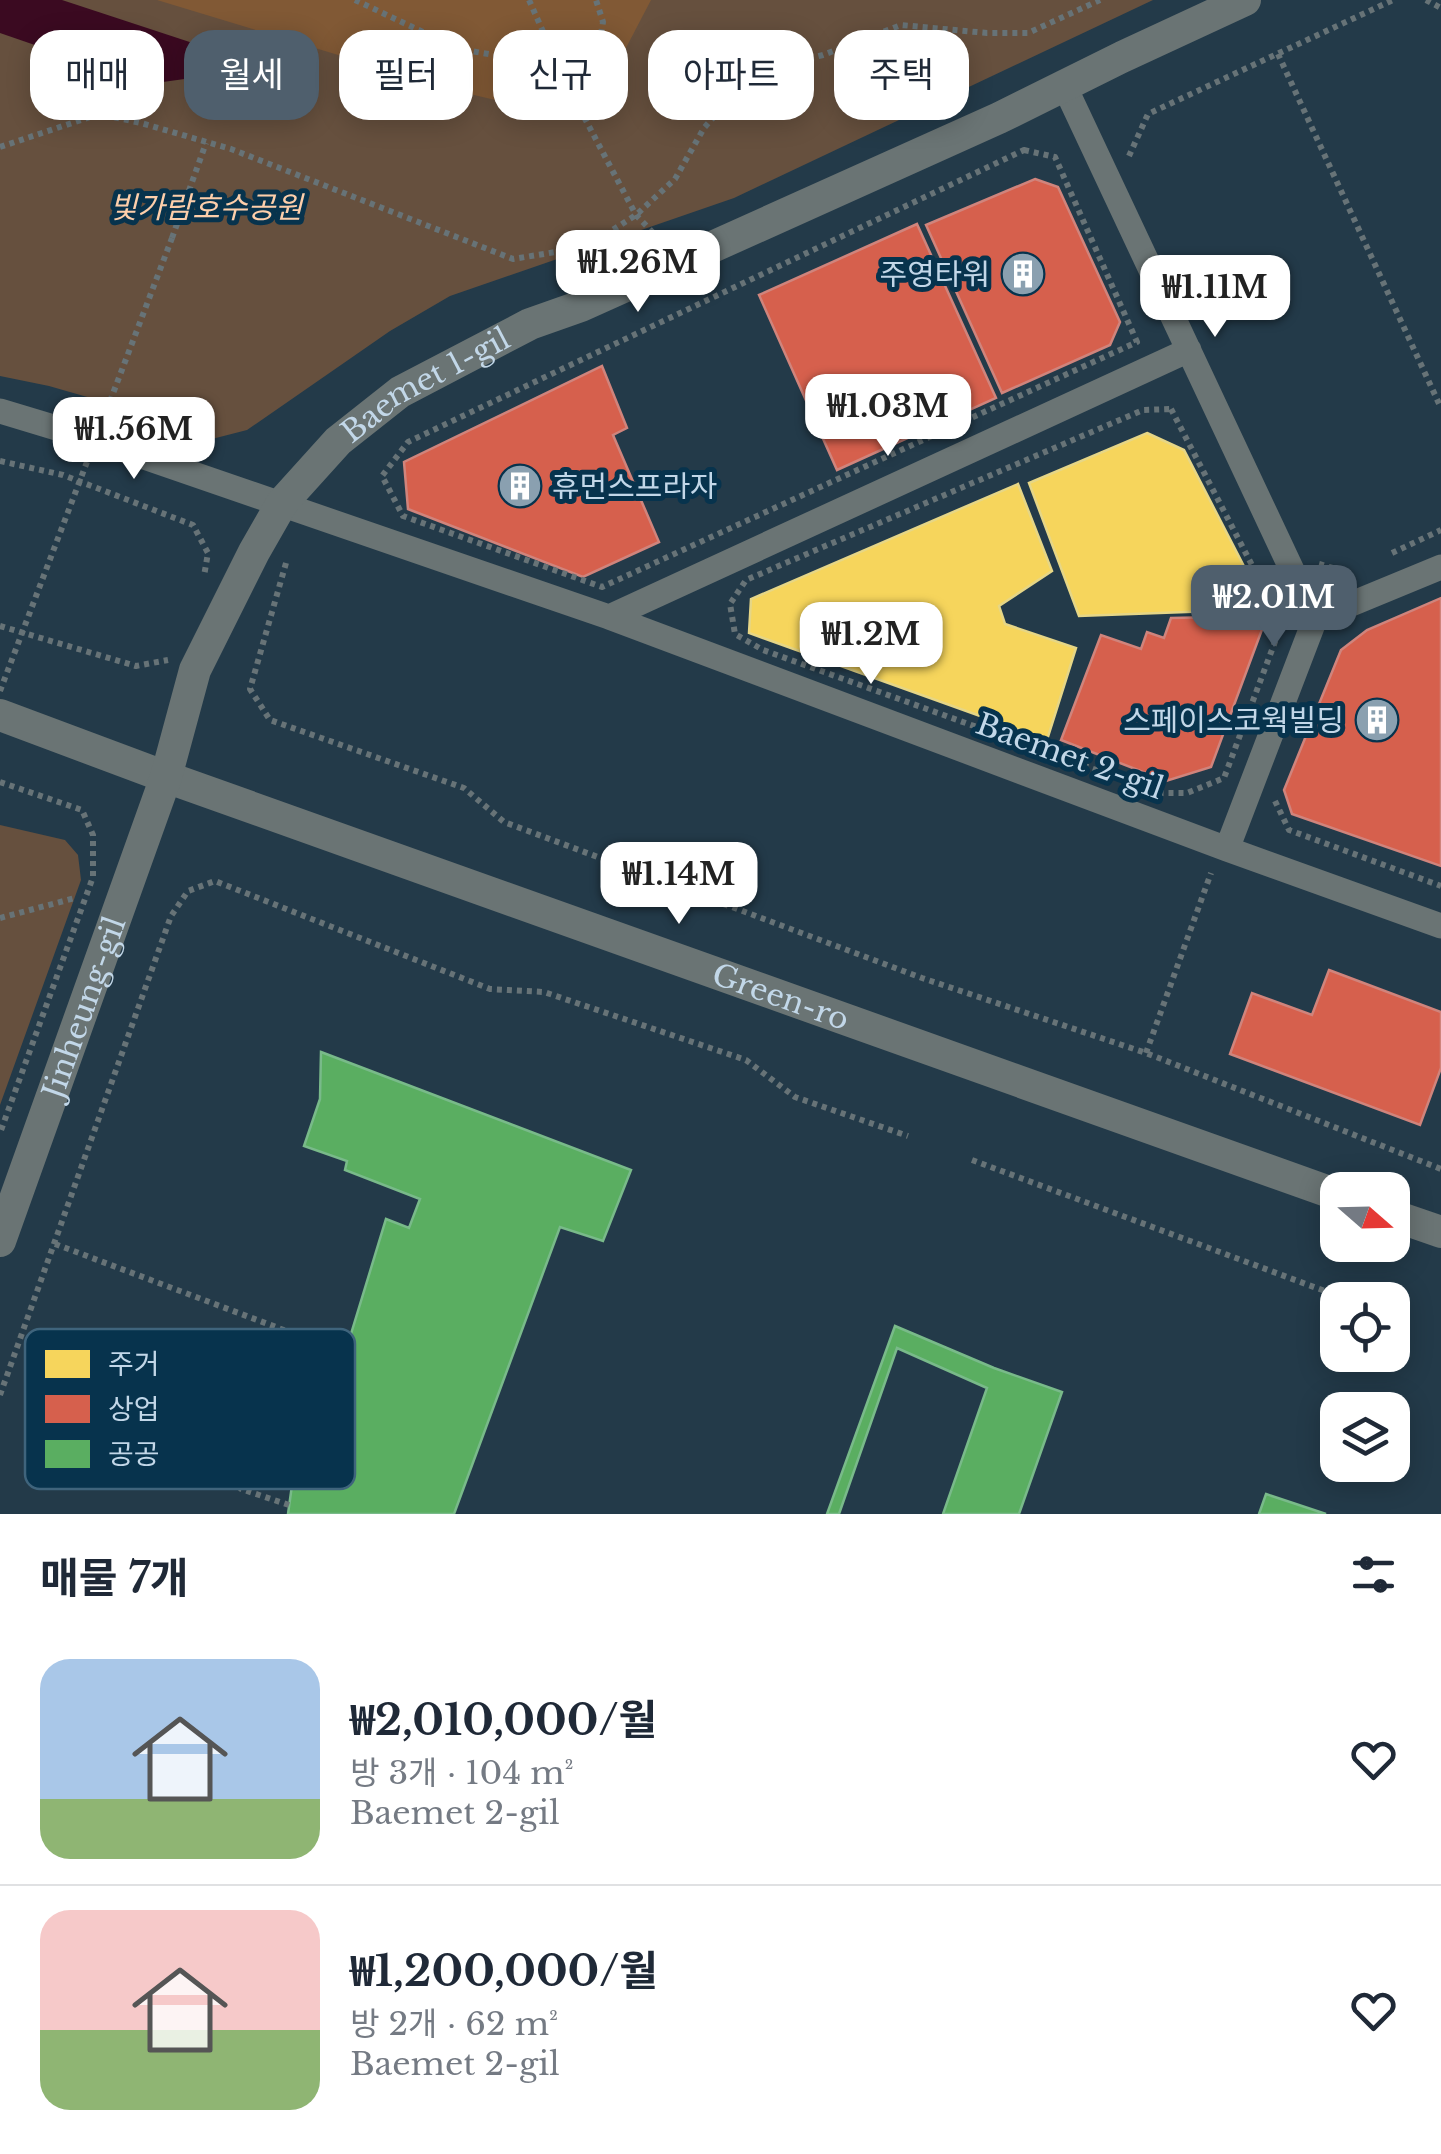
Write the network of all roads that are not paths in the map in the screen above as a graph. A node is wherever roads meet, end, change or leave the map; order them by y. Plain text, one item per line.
1 (1245, 0) edge
2 (1064, 85) junction
3 (1189, 350) junction
4 (0, 410) edge
5 (282, 503) junction
6 (1441, 567) edge
7 (609, 617) junction
8 (1316, 619) junction
9 (0, 715) edge
10 (166, 777) junction
11 (1227, 849) junction
12 (1441, 926) edge
13 (1320, 1189) edge
14 (1410, 1221) edge
15 (1441, 1232) edge
16 (0, 1240) edge

1 - 2 street, Baemet 1-gil
2 - 3 street
2 - 5 street, Baemet 1-gil
3 - 7 street
3 - 8 street
4 - 5 street, Baemet 2-gil
5 - 7 street, Baemet 2-gil
5 - 10 street, Baemet 1-gil
6 - 8 street
7 - 11 street, Baemet 2-gil
8 - 11 street
9 - 10 street, Green-ro
10 - 13 street, Green-ro
10 - 16 street, Jinheung-gil
11 - 12 street, Baemet 2-gil
14 - 15 street

